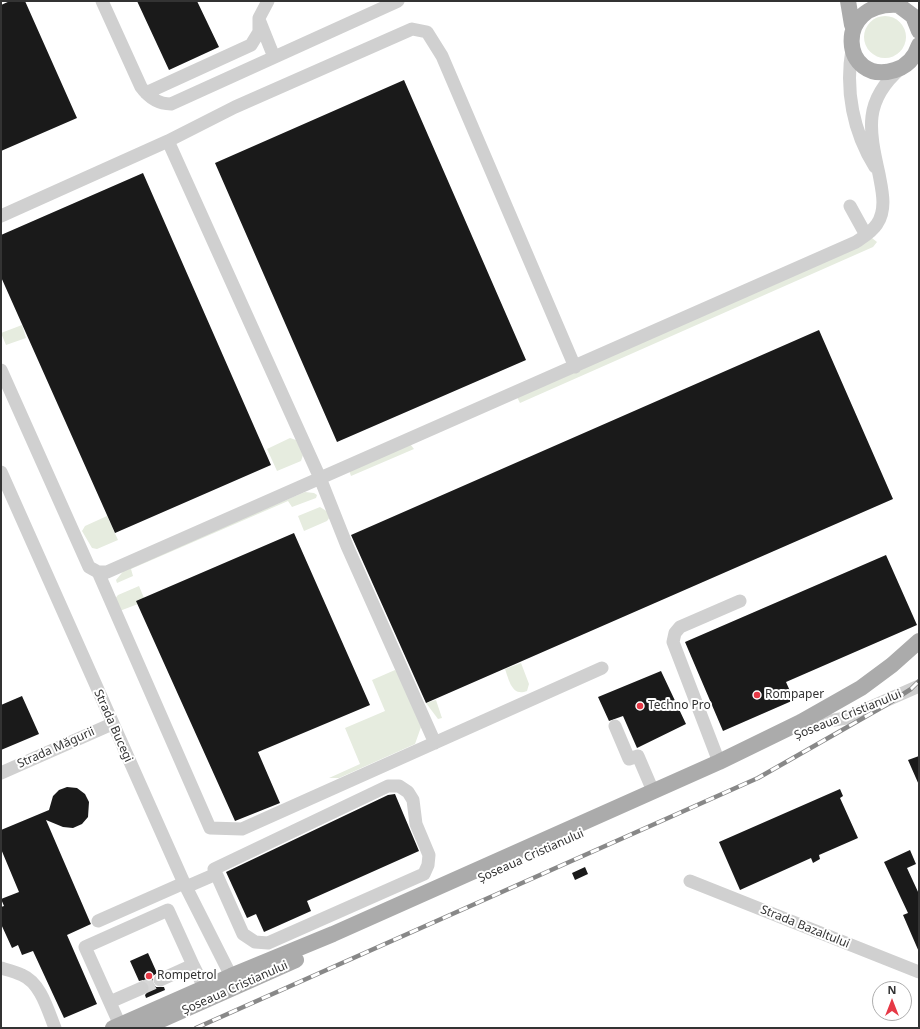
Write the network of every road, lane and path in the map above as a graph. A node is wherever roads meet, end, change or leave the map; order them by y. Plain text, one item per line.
1 (102, 1) edge
2 (268, 1) edge
3 (398, 1) edge
4 (848, 1) edge
5 (896, 3) edge
6 (259, 18) junction
7 (852, 25) junction
8 (918, 27) edge
9 (919, 45) edge
10 (852, 48) junction
11 (274, 57) junction
12 (910, 64) edge
13 (146, 93) junction
14 (168, 141) junction
15 (879, 174) junction
16 (850, 206) dead end
17 (1, 216) edge
18 (866, 235) junction
19 (575, 367) junction
20 (1, 370) edge
21 (1, 472) edge
22 (320, 478) junction
23 (6, 498) edge
24 (98, 572) junction
25 (740, 600) dead end
26 (919, 641) edge
27 (919, 655) edge
28 (602, 668) dead end
29 (919, 686) edge
30 (823, 722) junction
31 (112, 724) junction
32 (614, 726) dead end
33 (435, 743) junction
34 (719, 762) junction
35 (1, 773) edge
36 (653, 791) junction
37 (216, 874) junction
38 (690, 881) dead end
39 (185, 885) junction
40 (98, 921) dead end
41 (193, 965) junction
42 (1, 968) edge
43 (919, 972) edge
44 (231, 976) junction
45 (160, 980) tunnel mouth
46 (142, 988) tunnel mouth
47 (204, 988) junction
48 (110, 1002) junction
49 (117, 1026) edge
50 (55, 1028) edge
51 (137, 1028) edge
52 (143, 1028) edge

1 - 13 street
2 - 6 street
3 - 11 street
4 - 7 main road
5 - 7 main road
5 - 8 main road
6 - 11 street
6 - 13 street
7 - 10 main road
9 - 12 main road
10 - 12 main road
10 - 15 street
11 - 13 street
12 - 15 street
14 - 17 street
14 - 19 street
14 - 22 street
15 - 18 street
16 - 18 street
18 - 19 street
19 - 22 street
20 - 24 street
21 - 23 street, Strada Bucegi
22 - 24 street
22 - 33 street
23 - 31 street, Strada Bucegi
24 - 33 street
25 - 34 street
26 - 34 main road, Șoseaua Cristianului
27 - 30 main road
28 - 33 street
29 - 30 street, Șoseaua Cristianului
30 - 52 main road, Șoseaua Cristianului
31 - 35 street, Strada Măgurii
31 - 39 street, Strada Bucegi
32 - 36 street
34 - 36 main road, Șoseaua Cristianului
36 - 44 main road, Șoseaua Cristianului
37 - 37 street
37 - 39 street
38 - 43 street, Strada Bazaltului
39 - 40 street
39 - 44 street, Strada Bucegi
41 - 45 street
41 - 47 street
41 - 48 street
42 - 50 street
44 - 47 main road, Șoseaua Cristianului
44 - 51 main road, Șoseaua Cristianului
46 - 48 street
47 - 49 main road, Șoseaua Cristianului
48 - 49 street

